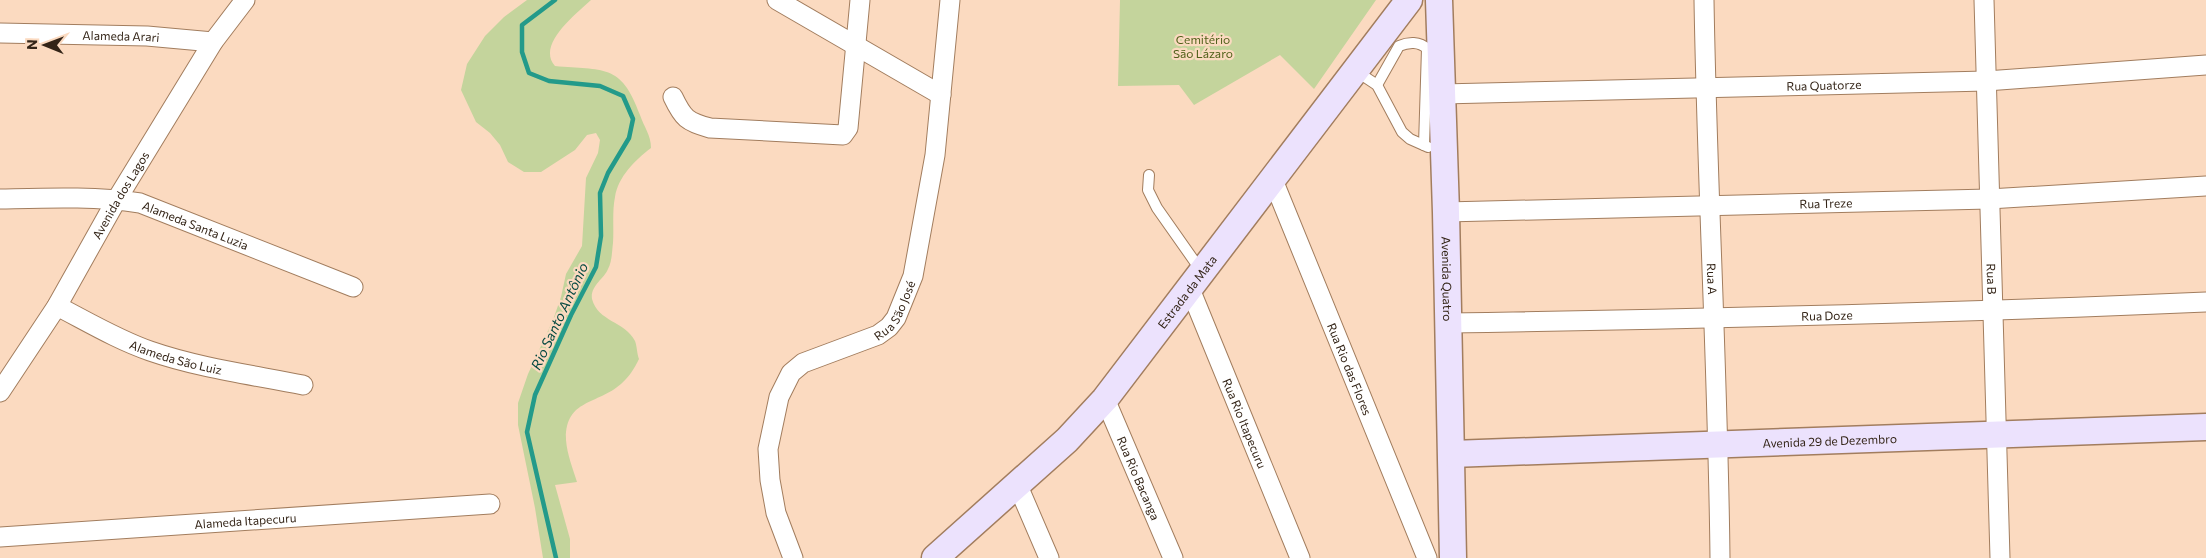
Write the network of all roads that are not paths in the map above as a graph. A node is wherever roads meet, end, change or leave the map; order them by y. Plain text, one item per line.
1 (245, 0) edge
2 (776, 0) edge
3 (860, 0) edge
4 (950, 0) edge
5 (1409, 0) edge
6 (1439, 0) edge
7 (1704, 0) edge
8 (1984, 0) edge
9 (0, 33) edge
10 (213, 42) junction
11 (854, 45) junction
12 (2206, 65) edge
13 (1366, 78) junction
14 (1986, 81) junction
15 (1706, 87) junction
16 (941, 94) junction
17 (1442, 94) junction
18 (673, 97) dead end
19 (1434, 147) junction
20 (1149, 175) dead end
21 (1273, 180) junction
22 (2206, 186) edge
23 (0, 199) edge
24 (1989, 199) junction
25 (117, 200) junction
26 (1709, 206) junction
27 (1446, 212) junction
28 (1196, 281) junction
29 (353, 287) dead end
30 (2206, 302) edge
31 (57, 306) junction
32 (1994, 311) junction
33 (1715, 319) junction
34 (1448, 323) junction
35 (303, 385) dead end
36 (0, 392) edge
37 (1105, 399) junction
38 (2206, 427) edge
39 (1997, 435) junction
40 (1719, 445) junction
41 (1452, 454) junction
42 (1018, 486) junction
43 (490, 504) dead end
44 (0, 537) edge
45 (793, 558) edge
46 (935, 558) edge
47 (1049, 558) edge
48 (1173, 558) edge
49 (1300, 558) edge
50 (1427, 558) edge
51 (1453, 558) edge
52 (1720, 558) edge
53 (2000, 558) edge

1 - 10 street, Avenida dos Lagos
2 - 11 street
3 - 11 street
4 - 16 street, Rua São José
5 - 13 main road, Estrada da Mata
6 - 17 main road, Avenida Quatro
7 - 15 street, Rua A
8 - 14 street, Rua B
9 - 10 street, Alameda Arari
10 - 25 street, Avenida dos Lagos
11 - 16 street
11 - 18 street
12 - 14 street, Rua Quatorze
13 - 19 lane
13 - 19 lane
13 - 21 main road, Estrada da Mata
14 - 15 street, Rua Quatorze
14 - 24 street, Rua B
15 - 17 street, Rua Quatorze
15 - 26 street, Rua A
16 - 45 street, Rua São José
17 - 19 main road, Avenida Quatro
19 - 27 main road, Avenida Quatro
20 - 28 lane
21 - 28 main road, Estrada da Mata
21 - 50 street, Rua Rio das Flores
22 - 24 street, Rua Treze
23 - 25 street, Alameda Santa Luzia
24 - 26 street, Rua Treze
24 - 32 street, Rua B
25 - 29 street, Alameda Santa Luzia
25 - 31 street, Avenida dos Lagos
26 - 27 street, Rua Treze
26 - 33 street, Rua A
27 - 34 main road, Avenida Quatro
28 - 37 main road, Estrada da Mata
28 - 49 street, Rua Rio Itapecuru
30 - 32 street, Rua Doze
31 - 35 street, Alameda São Luiz
31 - 36 street, Avenida dos Lagos
32 - 33 street, Rua Doze
32 - 39 street, Rua B
33 - 34 street, Rua Doze
33 - 40 street, Rua A
34 - 41 main road, Avenida Quatro
37 - 42 main road, Estrada da Mata
37 - 48 street, Rua Rio Bacanga
38 - 39 main road, Avenida 29 de Dezembro
39 - 40 main road, Avenida 29 de Dezembro
39 - 53 street, Rua B
40 - 41 main road, Avenida 29 de Dezembro
40 - 52 street, Rua A
41 - 51 main road, Avenida Quatro
42 - 46 main road, Estrada da Mata
42 - 47 street
43 - 44 street, Alameda Itapecuru

